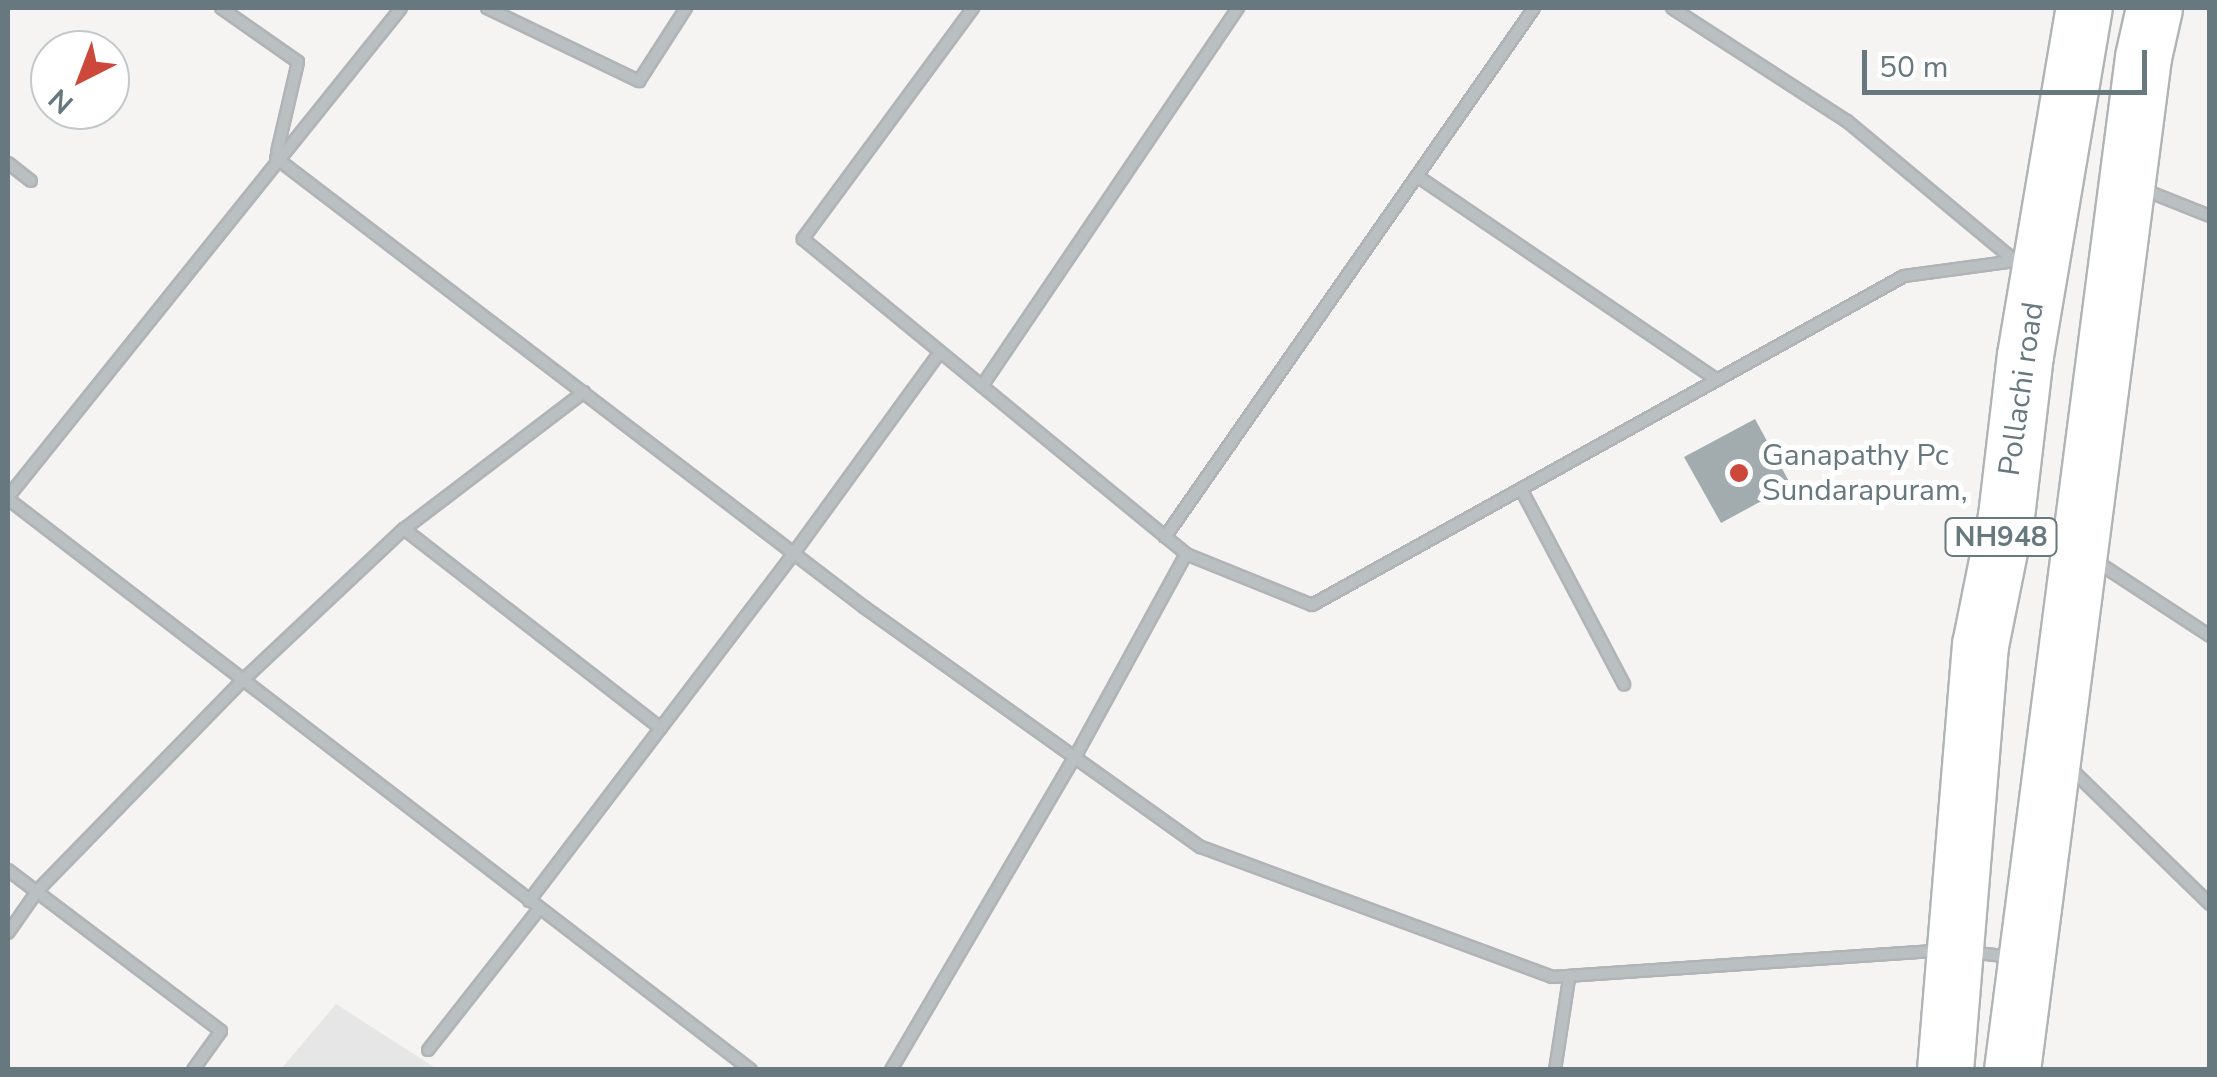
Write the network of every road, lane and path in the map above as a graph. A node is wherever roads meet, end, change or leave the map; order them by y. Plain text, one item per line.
1 (221, 8) edge
2 (402, 8) edge
3 (487, 8) edge
4 (686, 8) edge
5 (973, 8) edge
6 (1238, 8) edge
7 (1534, 8) edge
8 (1672, 8) edge
9 (2084, 8) edge
10 (2154, 8) edge
11 (276, 158) junction
12 (8, 163) edge
13 (1417, 176) junction
14 (31, 180) dead end
15 (2128, 183) junction
16 (2050, 203) junction
17 (2210, 216) edge
18 (2015, 261) junction
19 (940, 352) junction
20 (1717, 380) junction
21 (982, 386) junction
22 (584, 392) junction
23 (1521, 489) junction
24 (8, 498) edge
25 (404, 529) junction
26 (1165, 537) junction
27 (2080, 550) junction
28 (794, 554) junction
29 (1186, 554) junction
30 (2210, 636) edge
31 (242, 680) junction
32 (1624, 684) dead end
33 (661, 728) junction
34 (2054, 752) junction
35 (1075, 757) junction
36 (8, 870) edge
37 (38, 890) junction
38 (529, 901) junction
39 (2210, 904) edge
40 (539, 909) junction
41 (8, 933) edge
42 (1956, 950) junction
43 (2027, 959) junction
44 (1569, 978) junction
45 (428, 1050) dead end
46 (193, 1070) edge
47 (751, 1070) edge
48 (891, 1070) edge
49 (1555, 1070) edge
50 (1945, 1070) edge
51 (2012, 1070) edge

1 - 11 street
2 - 11 street
3 - 4 street
5 - 19 street
6 - 21 street
7 - 13 street
8 - 18 street
9 - 16 highway, Pollachi road / NH948
10 - 15 highway, NH948
11 - 22 street
11 - 24 street
12 - 14 street
13 - 20 street
13 - 26 street
15 - 17 street
15 - 27 highway, NH948
16 - 18 street
16 - 42 highway, Pollachi road / NH948
18 - 20 street
19 - 21 street
19 - 28 street
20 - 23 street
21 - 26 street
22 - 25 street
22 - 28 street
23 - 29 street
23 - 32 street
24 - 31 street
25 - 31 street
25 - 33 street
26 - 29 street
27 - 30 street
27 - 34 highway, NH948
28 - 33 street
28 - 35 street
29 - 35 street
31 - 37 street
31 - 38 street
33 - 38 street
34 - 39 street
34 - 43 highway, NH948
35 - 44 street
35 - 48 street
36 - 37 street
37 - 41 street
37 - 46 street
38 - 40 street
40 - 45 street
40 - 47 street
42 - 43 street
42 - 44 street
42 - 50 highway, Pollachi road / NH948
43 - 51 highway, NH948
44 - 49 street

